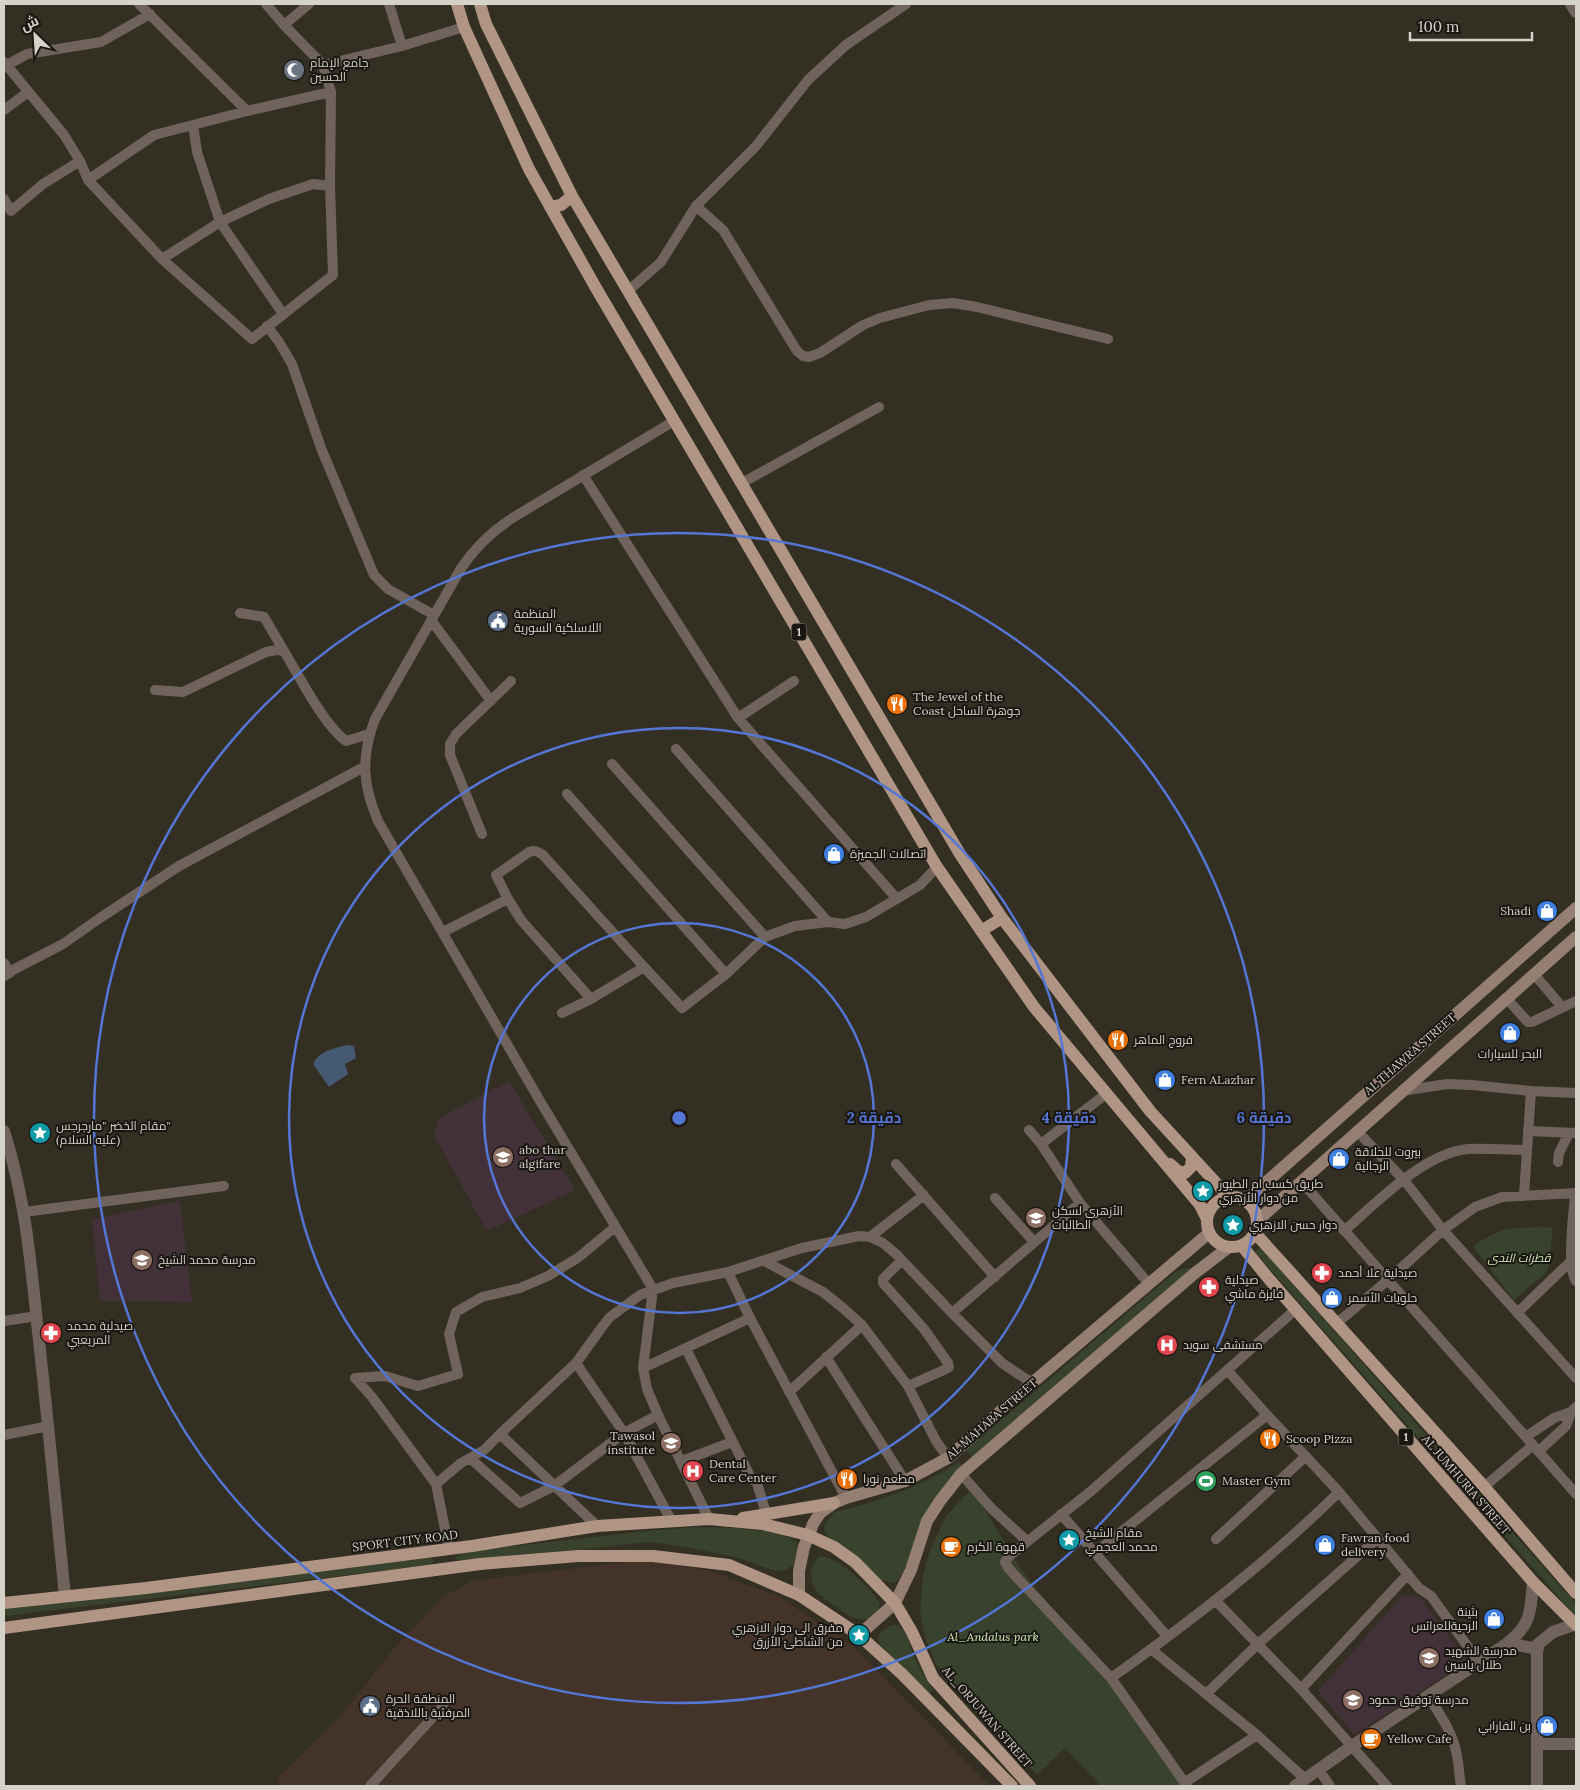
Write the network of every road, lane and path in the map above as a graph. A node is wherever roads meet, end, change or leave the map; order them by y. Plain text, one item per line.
1 (139, 4) edge
2 (266, 4) edge
3 (309, 4) edge
4 (389, 4) edge
5 (458, 4) edge
6 (480, 4) edge
7 (906, 4) edge
8 (1571, 4) edge
9 (1576, 12) edge
10 (150, 14) junction
11 (284, 25) junction
12 (464, 27) junction
13 (402, 46) junction
14 (6, 63) edge
15 (323, 65) junction
16 (28, 92) junction
17 (331, 92) junction
18 (4, 110) edge
19 (247, 111) junction
20 (193, 125) junction
21 (80, 161) junction
22 (88, 180) junction
23 (330, 186) junction
24 (572, 196) junction
25 (4, 199) edge
26 (696, 206) junction
27 (550, 207) junction
28 (220, 222) junction
29 (162, 259) junction
30 (629, 290) junction
31 (283, 314) junction
32 (267, 326) junction
33 (1108, 339) dead end
34 (879, 408) dead end
35 (674, 421) junction
36 (583, 475) junction
37 (742, 483) junction
38 (240, 613) dead end
39 (433, 618) junction
40 (284, 652) junction
41 (794, 680) dead end
42 (511, 681) dead end
43 (155, 690) dead end
44 (491, 701) junction
45 (738, 718) junction
46 (369, 734) junction
47 (676, 749) dead end
48 (612, 764) dead end
49 (364, 767) junction
50 (567, 794) dead end
51 (482, 834) dead end
52 (937, 868) junction
53 (508, 899) junction
54 (896, 899) junction
55 (1576, 908) edge
56 (1002, 918) junction
57 (828, 922) junction
58 (981, 931) junction
59 (443, 932) junction
60 (765, 937) junction
61 (1576, 937) edge
62 (644, 967) junction
63 (6, 970) edge
64 (1504, 972) junction
65 (726, 974) junction
66 (1534, 974) junction
67 (1520, 986) junction
68 (1480, 995) junction
69 (1506, 998) junction
70 (591, 999) junction
71 (1576, 1001) edge
72 (1562, 1007) junction
73 (1494, 1009) junction
74 (562, 1013) dead end
75 (1531, 1091) junction
76 (1402, 1092) junction
77 (1576, 1093) edge
78 (1106, 1094) junction
79 (1029, 1130) dead end
80 (4, 1131) edge
81 (1357, 1131) junction
82 (1528, 1131) junction
83 (1573, 1133) edge
84 (1041, 1144) junction
85 (1152, 1148) junction
86 (1526, 1150) junction
87 (1192, 1157) junction
88 (1558, 1162) dead end
89 (896, 1164) dead end
90 (1404, 1180) junction
91 (1301, 1181) junction
92 (224, 1186) dead end
93 (1576, 1193) edge
94 (924, 1195) junction
95 (1524, 1195) junction
96 (1229, 1197) junction
97 (995, 1198) dead end
98 (1245, 1200) junction
99 (1080, 1203) junction
100 (24, 1212) junction
101 (1207, 1219) junction
102 (615, 1227) junction
103 (1256, 1227) junction
104 (1443, 1230) junction
105 (1344, 1231) junction
106 (1209, 1233) junction
107 (870, 1236) junction
108 (1034, 1242) junction
109 (1236, 1246) junction
110 (1181, 1256) junction
111 (764, 1260) junction
112 (902, 1260) junction
113 (1574, 1261) edge
114 (728, 1272) junction
115 (1195, 1273) junction
116 (995, 1277) junction
117 (1388, 1280) junction
118 (1576, 1281) edge
119 (1149, 1284) junction
120 (653, 1289) junction
121 (1295, 1310) junction
122 (952, 1313) junction
123 (1517, 1313) junction
124 (37, 1316) junction
125 (750, 1318) junction
126 (4, 1321) edge
127 (1337, 1323) junction
128 (862, 1326) junction
129 (686, 1349) junction
130 (826, 1357) junction
131 (576, 1363) junction
132 (643, 1368) junction
133 (1228, 1371) junction
134 (1576, 1378) edge
135 (1032, 1383) junction
136 (908, 1386) junction
137 (789, 1392) junction
138 (1574, 1409) edge
139 (658, 1415) junction
140 (1267, 1415) junction
141 (49, 1426) junction
142 (624, 1433) junction
143 (500, 1434) junction
144 (4, 1435) edge
145 (732, 1442) junction
146 (1533, 1444) junction
147 (961, 1448) junction
148 (1306, 1456) junction
149 (470, 1458) junction
150 (948, 1458) junction
151 (682, 1462) junction
152 (973, 1463) junction
153 (961, 1474) junction
154 (905, 1481) junction
155 (436, 1484) junction
156 (554, 1486) junction
157 (1484, 1487) junction
158 (1339, 1492) junction
159 (1576, 1494) edge
160 (840, 1501) junction
161 (766, 1513) junction
162 (1061, 1514) junction
163 (709, 1519) junction
164 (671, 1520) junction
165 (728, 1520) junction
166 (597, 1526) junction
167 (808, 1535) junction
168 (1378, 1538) junction
169 (1216, 1540) dead end
170 (1028, 1541) junction
171 (449, 1549) junction
172 (1095, 1553) junction
173 (1408, 1574) junction
174 (1533, 1582) junction
175 (1576, 1594) edge
176 (799, 1595) junction
177 (65, 1596) junction
178 (1216, 1601) junction
179 (4, 1603) edge
180 (895, 1603) junction
181 (1530, 1615) junction
182 (1576, 1624) edge
183 (4, 1628) edge
184 (859, 1635) junction
185 (1168, 1636) junction
186 (1258, 1644) junction
187 (1505, 1646) junction
188 (1151, 1649) junction
189 (1538, 1650) junction
190 (1479, 1662) junction
191 (1110, 1678) junction
192 (1301, 1689) junction
193 (1206, 1694) junction
194 (1428, 1696) junction
195 (444, 1706) dead end
196 (1257, 1734) junction
197 (1538, 1744) junction
198 (1576, 1744) edge
199 (1352, 1746) junction
200 (1319, 1770) junction
201 (1300, 1783) edge
202 (1186, 1784) edge
203 (370, 1786) edge
204 (1012, 1786) edge
205 (1030, 1786) edge
206 (1330, 1786) edge
207 (1387, 1786) edge
208 (1461, 1786) edge
209 (1537, 1786) edge

1 - 10 street
2 - 11 street
3 - 11 street
4 - 13 street
5 - 12 main road, 1
6 - 24 main road, 1
7 - 26 street
8 - 9 street
10 - 14 street
10 - 19 street
11 - 15 street
12 - 13 street
12 - 27 main road, 1
13 - 15 street
14 - 16 street
15 - 17 street
16 - 18 street
16 - 21 street
17 - 19 street
17 - 23 street
19 - 20 street
20 - 22 street
20 - 28 street
21 - 22 street
21 - 25 street
22 - 29 street
23 - 28 street
23 - 31 street
24 - 27 main road
24 - 30 main road, 1
26 - 30 street
26 - 33 street
27 - 35 main road, 1
28 - 29 street
28 - 31 street
29 - 32 street
30 - 37 main road, 1
31 - 32 street
32 - 39 street
34 - 37 street
35 - 36 street
35 - 52 main road, 1
36 - 39 street
36 - 45 street
37 - 56 main road, 1
38 - 40 street
39 - 44 street
39 - 46 street
40 - 43 street
40 - 46 street
41 - 45 street
42 - 44 street
44 - 51 street
45 - 54 street
46 - 49 street
47 - 57 street
48 - 60 street
49 - 59 street
49 - 63 street
50 - 65 street
52 - 54 street
52 - 58 main road, 1
53 - 59 street
53 - 62 street
53 - 70 street
54 - 57 street
55 - 64 main road, AL THAWRA STREET
56 - 58 main road
56 - 87 main road, 1
57 - 60 street
58 - 78 main road, 1
59 - 102 street
60 - 65 street
61 - 66 main road, AL THAWRA STREET
62 - 65 street
62 - 70 street
64 - 67 main road
64 - 68 main road, AL THAWRA STREET
66 - 67 main road, AL THAWRA STREET
66 - 72 street
67 - 69 main road, AL THAWRA STREET
68 - 73 main road
68 - 98 main road, AL THAWRA STREET
69 - 72 street
69 - 73 main road, AL THAWRA STREET
70 - 74 street
71 - 72 street
73 - 76 main road, AL THAWRA STREET
75 - 76 street
75 - 77 street
75 - 82 street
76 - 81 main road, AL THAWRA STREET
78 - 84 street
78 - 85 main road, 1
79 - 84 street
80 - 100 street
81 - 90 street
81 - 91 main road, AL THAWRA STREET
82 - 83 street
82 - 86 street
83 - 88 street
84 - 99 street
85 - 87 main road
85 - 101 main road, 1
86 - 90 street
86 - 95 street
87 - 96 main road, 1
89 - 94 street
90 - 104 street
90 - 105 street
91 - 103 main road, AL THAWRA STREET
91 - 105 street
92 - 100 street
93 - 95 street
93 - 113 street
94 - 107 street
94 - 116 street
95 - 104 street
96 - 98 main road
96 - 101 main road
97 - 108 street
98 - 103 main road
99 - 108 street
99 - 119 street
100 - 124 street
101 - 106 main road
102 - 120 street
102 - 155 street
103 - 109 main road
103 - 127 main road, AL JUMHURIA STREET / 1
104 - 117 street
104 - 123 street
105 - 117 street
106 - 109 main road
106 - 110 main road, AL MAHABA STREET
107 - 111 street
107 - 112 street
108 - 116 street
109 - 115 main road, AL MAHABA STREET
109 - 121 main road, AL JUMHURIA STREET / 1
110 - 115 main road
110 - 119 main road, AL MAHABA STREET
111 - 114 street
111 - 128 street
112 - 122 street
112 - 136 street
113 - 118 street
113 - 123 street
114 - 120 street
114 - 125 street
115 - 152 main road, AL MAHABA STREET
116 - 122 street
117 - 127 street
117 - 146 street
119 - 135 main road, AL MAHABA STREET
120 - 131 street
120 - 132 street
121 - 133 street
121 - 174 main road, AL JUMHURIA STREET / 1
122 - 135 street
123 - 134 street
124 - 126 street
124 - 141 street
125 - 129 street
125 - 137 street
127 - 157 main road, AL JUMHURIA STREET / 1
128 - 130 street
128 - 136 street
129 - 132 street
129 - 145 street
130 - 137 street
130 - 154 street
131 - 142 street
131 - 143 street
132 - 139 street
133 - 140 street
133 - 162 street
135 - 147 main road, AL MAHABA STREET
136 - 150 street
137 - 160 street
138 - 146 street
138 - 146 street
139 - 142 street
139 - 151 street
140 - 148 street
140 - 172 street
141 - 144 street
141 - 177 street
142 - 156 street
142 - 164 street
143 - 149 street
143 - 156 street
145 - 151 street
145 - 161 street
146 - 157 street
146 - 159 street
147 - 150 main road, AL MAHABA STREET
147 - 152 main road
148 - 158 street
148 - 169 street
149 - 155 street
149 - 156 street
150 - 154 main road, AL MAHABA STREET
151 - 163 street
152 - 153 main road, AL MAHABA STREET
153 - 170 street
153 - 180 main road, AL MAHABA STREET
154 - 160 main road, AL MAHABA STREET
155 - 171 street
156 - 166 street
157 - 175 main road, AL JUMHURIA STREET / 1
158 - 168 street
158 - 178 street
160 - 161 main road
160 - 167 main road, AL MAHABA STREET
161 - 165 main road
162 - 170 street
162 - 172 street
163 - 164 main road, SPORT CITY ROAD
163 - 165 main road, SPORT CITY ROAD
164 - 166 main road, SPORT CITY ROAD
165 - 167 main road, SPORT CITY ROAD
166 - 171 main road, SPORT CITY ROAD
167 - 176 main road, AL MAHABA STREET
167 - 180 main road, AL_ORJUWAN STREET
168 - 173 street
168 - 186 street
170 - 191 street
171 - 177 main road, SPORT CITY ROAD
172 - 185 street
173 - 190 street
173 - 192 street
174 - 181 street
174 - 182 main road, AL JUMHURIA STREET / 1
176 - 183 main road
176 - 184 main road
177 - 179 main road, SPORT CITY ROAD
178 - 185 street
178 - 186 street
180 - 184 main road, AL MAHABA STREET
180 - 205 main road, AL_ORJUWAN STREET
181 - 187 street
181 - 189 street
182 - 189 street
184 - 204 main road
185 - 188 street
186 - 192 street
186 - 193 street
187 - 189 street
187 - 190 street
188 - 191 street
188 - 193 street
189 - 197 street
190 - 194 street
191 - 202 street
192 - 199 street
193 - 196 street
194 - 199 street
194 - 208 street
195 - 203 street
196 - 201 street
196 - 202 street
197 - 198 street
197 - 209 street
199 - 200 street
199 - 207 street
200 - 201 street
200 - 206 street

